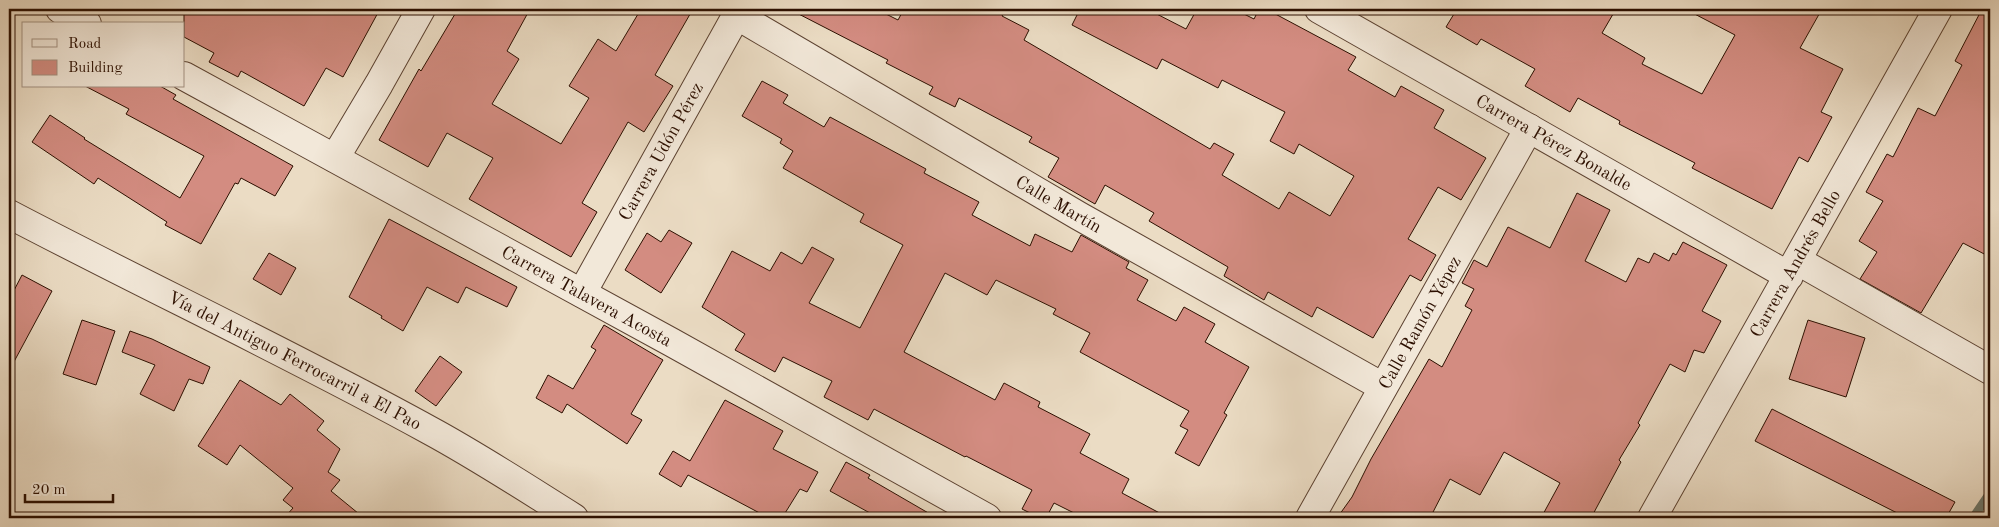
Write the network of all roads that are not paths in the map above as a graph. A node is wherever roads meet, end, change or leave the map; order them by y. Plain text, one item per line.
1 (421, 9) edge
2 (1319, 9) edge
3 (1938, 9) edge
4 (738, 12) edge
5 (185, 77) edge
6 (1529, 128) junction
7 (335, 158) junction
8 (9, 214) edge
9 (1794, 268) junction
10 (582, 292) junction
11 (1990, 370) edge
12 (1383, 387) junction
13 (574, 518) edge
14 (987, 518) edge
15 (1310, 518) edge
16 (1652, 518) edge

1 - 7 street
2 - 6 street, Carrera Pérez Bonalde
3 - 9 street, Carrera Andrés Bello
4 - 10 street, Carrera Udón Pérez
4 - 12 street, Calle Martín
5 - 7 street, Carrera Talavera Acosta
6 - 9 street, Carrera Pérez Bonalde
6 - 12 street, Calle Ramón Yépez
7 - 10 street, Carrera Talavera Acosta
8 - 13 street, Vía del Antiguo Ferrocarril a El Pao
9 - 11 street, Carrera Pérez Bonalde
9 - 16 street, Carrera Andrés Bello
10 - 14 street, Carrera Talavera Acosta
12 - 15 street, Calle Ramón Yépez

